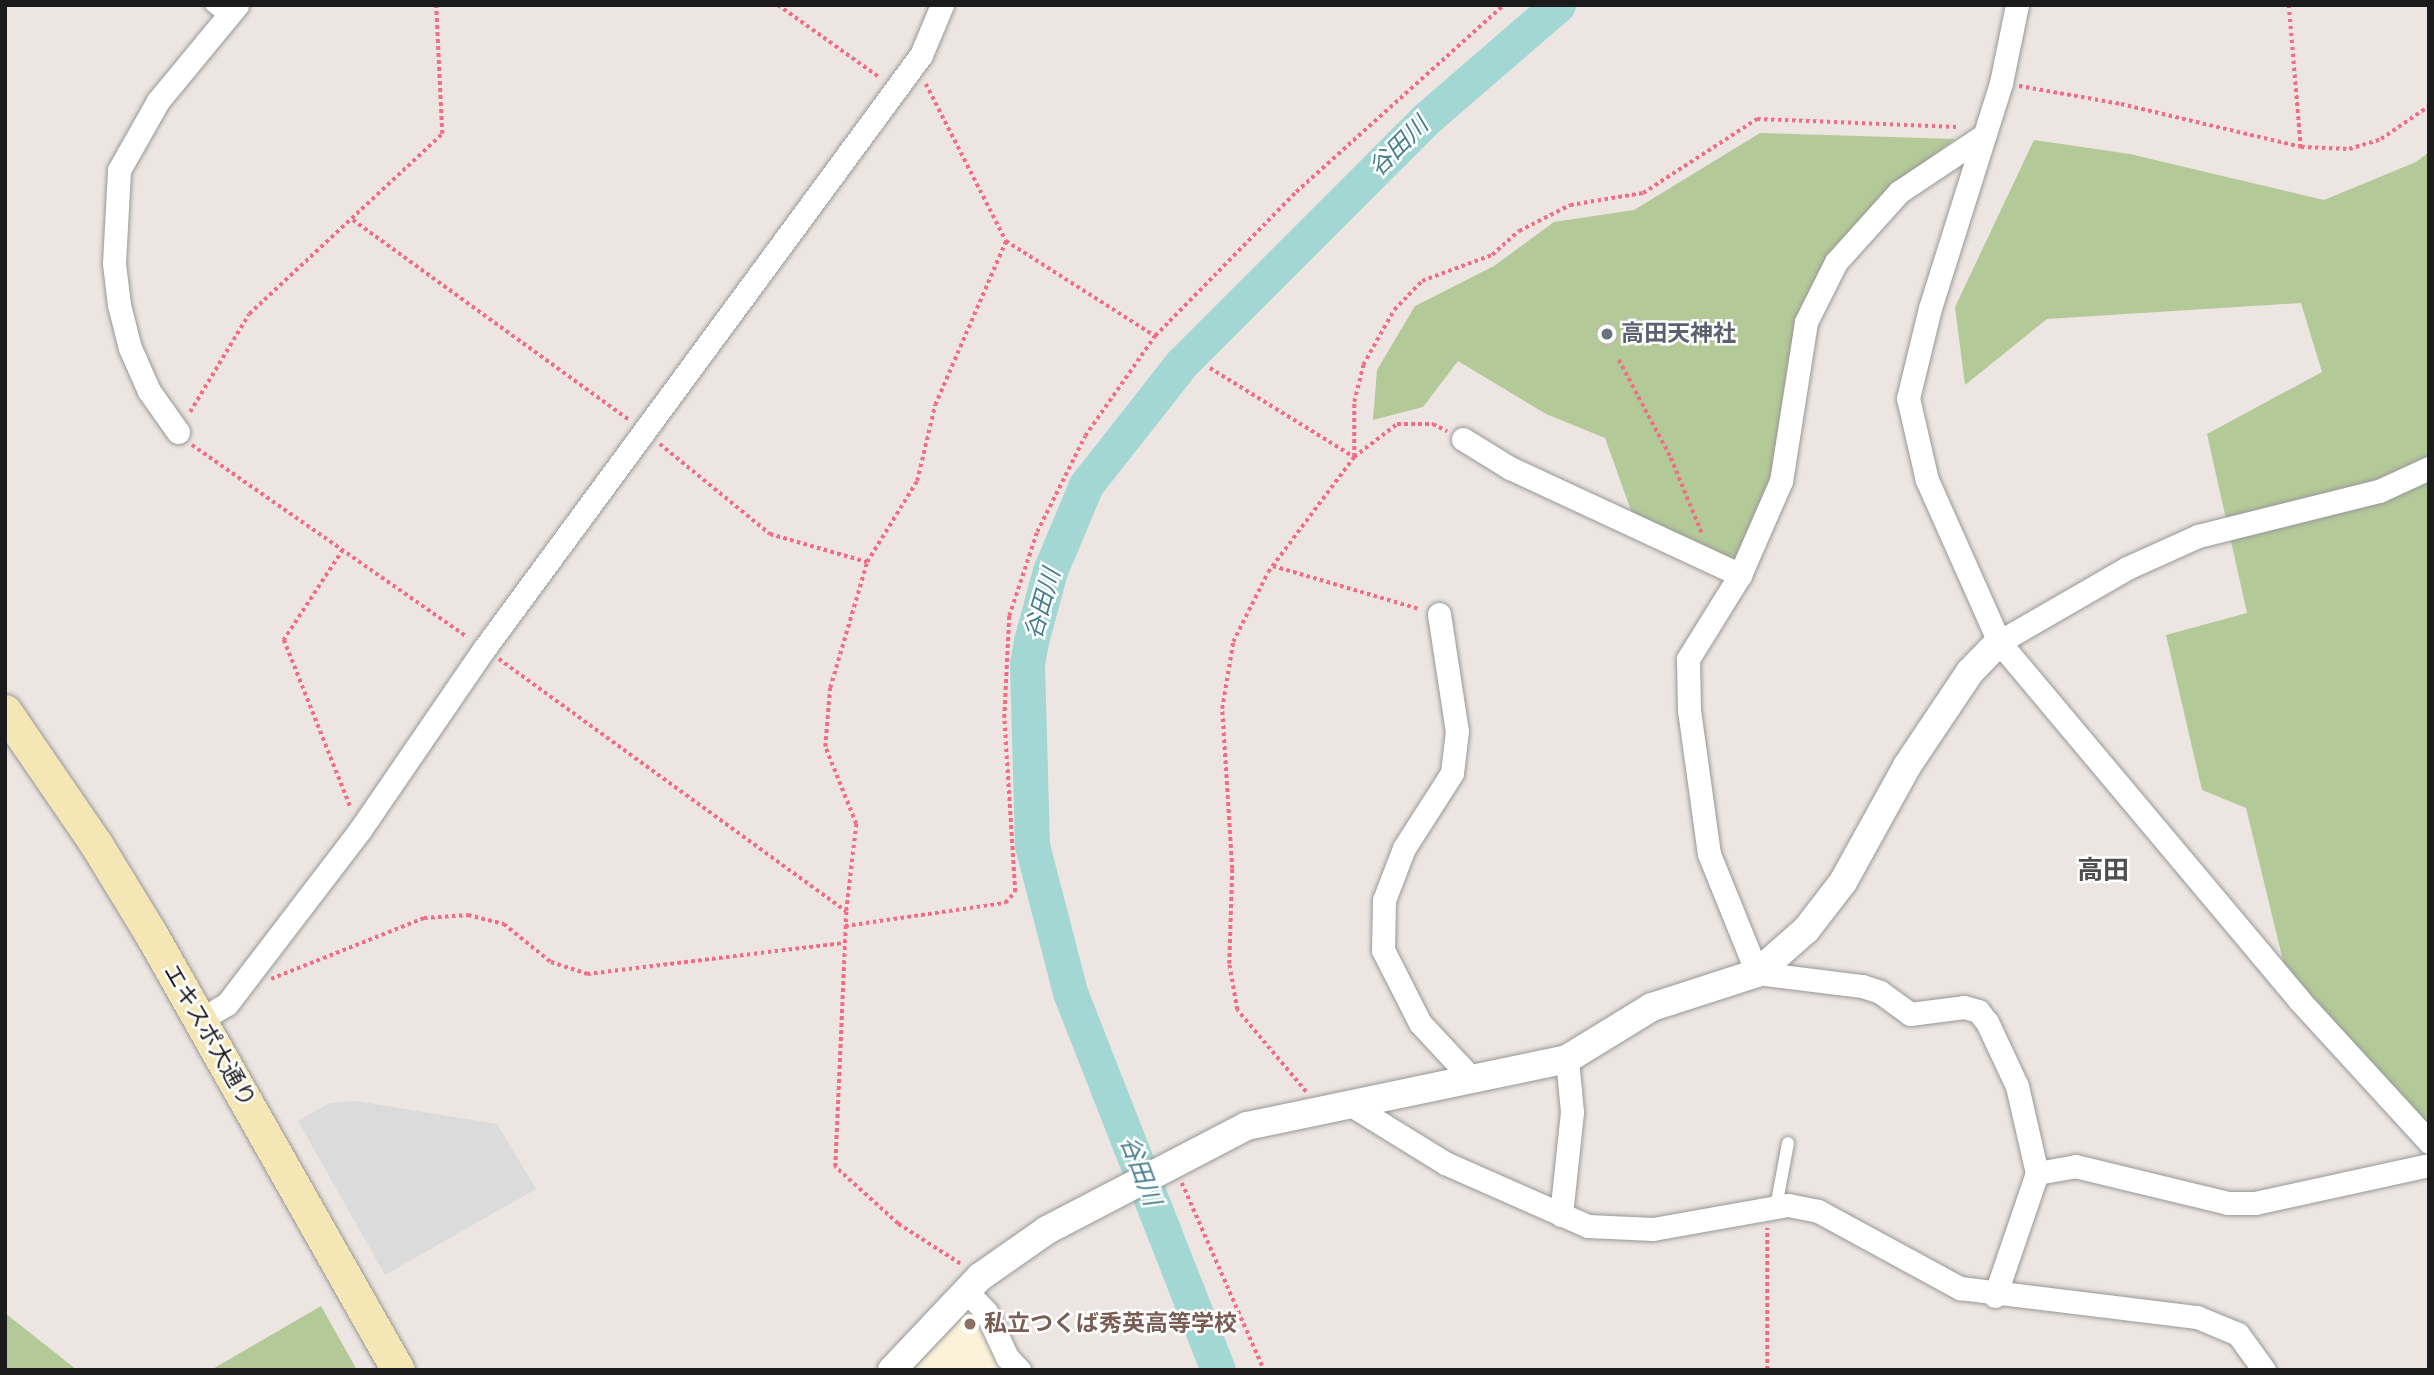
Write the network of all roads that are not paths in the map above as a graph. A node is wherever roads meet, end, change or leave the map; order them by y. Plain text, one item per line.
1 (942, 5) edge
2 (2017, 5) edge
3 (225, 10) edge
4 (1984, 133) junction
5 (178, 432) road end
6 (1463, 439) road end
7 (2429, 468) edge
8 (1740, 575) junction
9 (1439, 614) road end
10 (1999, 642) junction
11 (5, 711) edge
12 (1757, 973) junction
13 (200, 1020) junction
14 (1567, 1059) junction
15 (1472, 1079) junction
16 (1348, 1103) junction
17 (2429, 1142) edge
18 (1788, 1143) dead end
19 (2429, 1165) edge
20 (2037, 1173) junction
21 (1772, 1208) junction
22 (1561, 1215) junction
23 (973, 1284) junction
24 (1994, 1296) junction
25 (899, 1367) edge
26 (398, 1370) edge
27 (1019, 1370) edge
28 (2264, 1370) edge

1 - 13 street
2 - 4 street
3 - 5 street
4 - 8 street
4 - 10 street
6 - 8 street
7 - 10 street
8 - 12 street
9 - 15 street
10 - 12 street
10 - 17 street
11 - 13 main road, エキスポ大通り
12 - 14 street
12 - 20 street
13 - 26 main road, エキスポ大通り
14 - 15 street
14 - 22 street
15 - 16 street
16 - 22 street
16 - 23 street
18 - 21 lane
19 - 20 street
20 - 24 street
21 - 22 street
21 - 24 street
23 - 25 street
23 - 27 street
24 - 28 street

